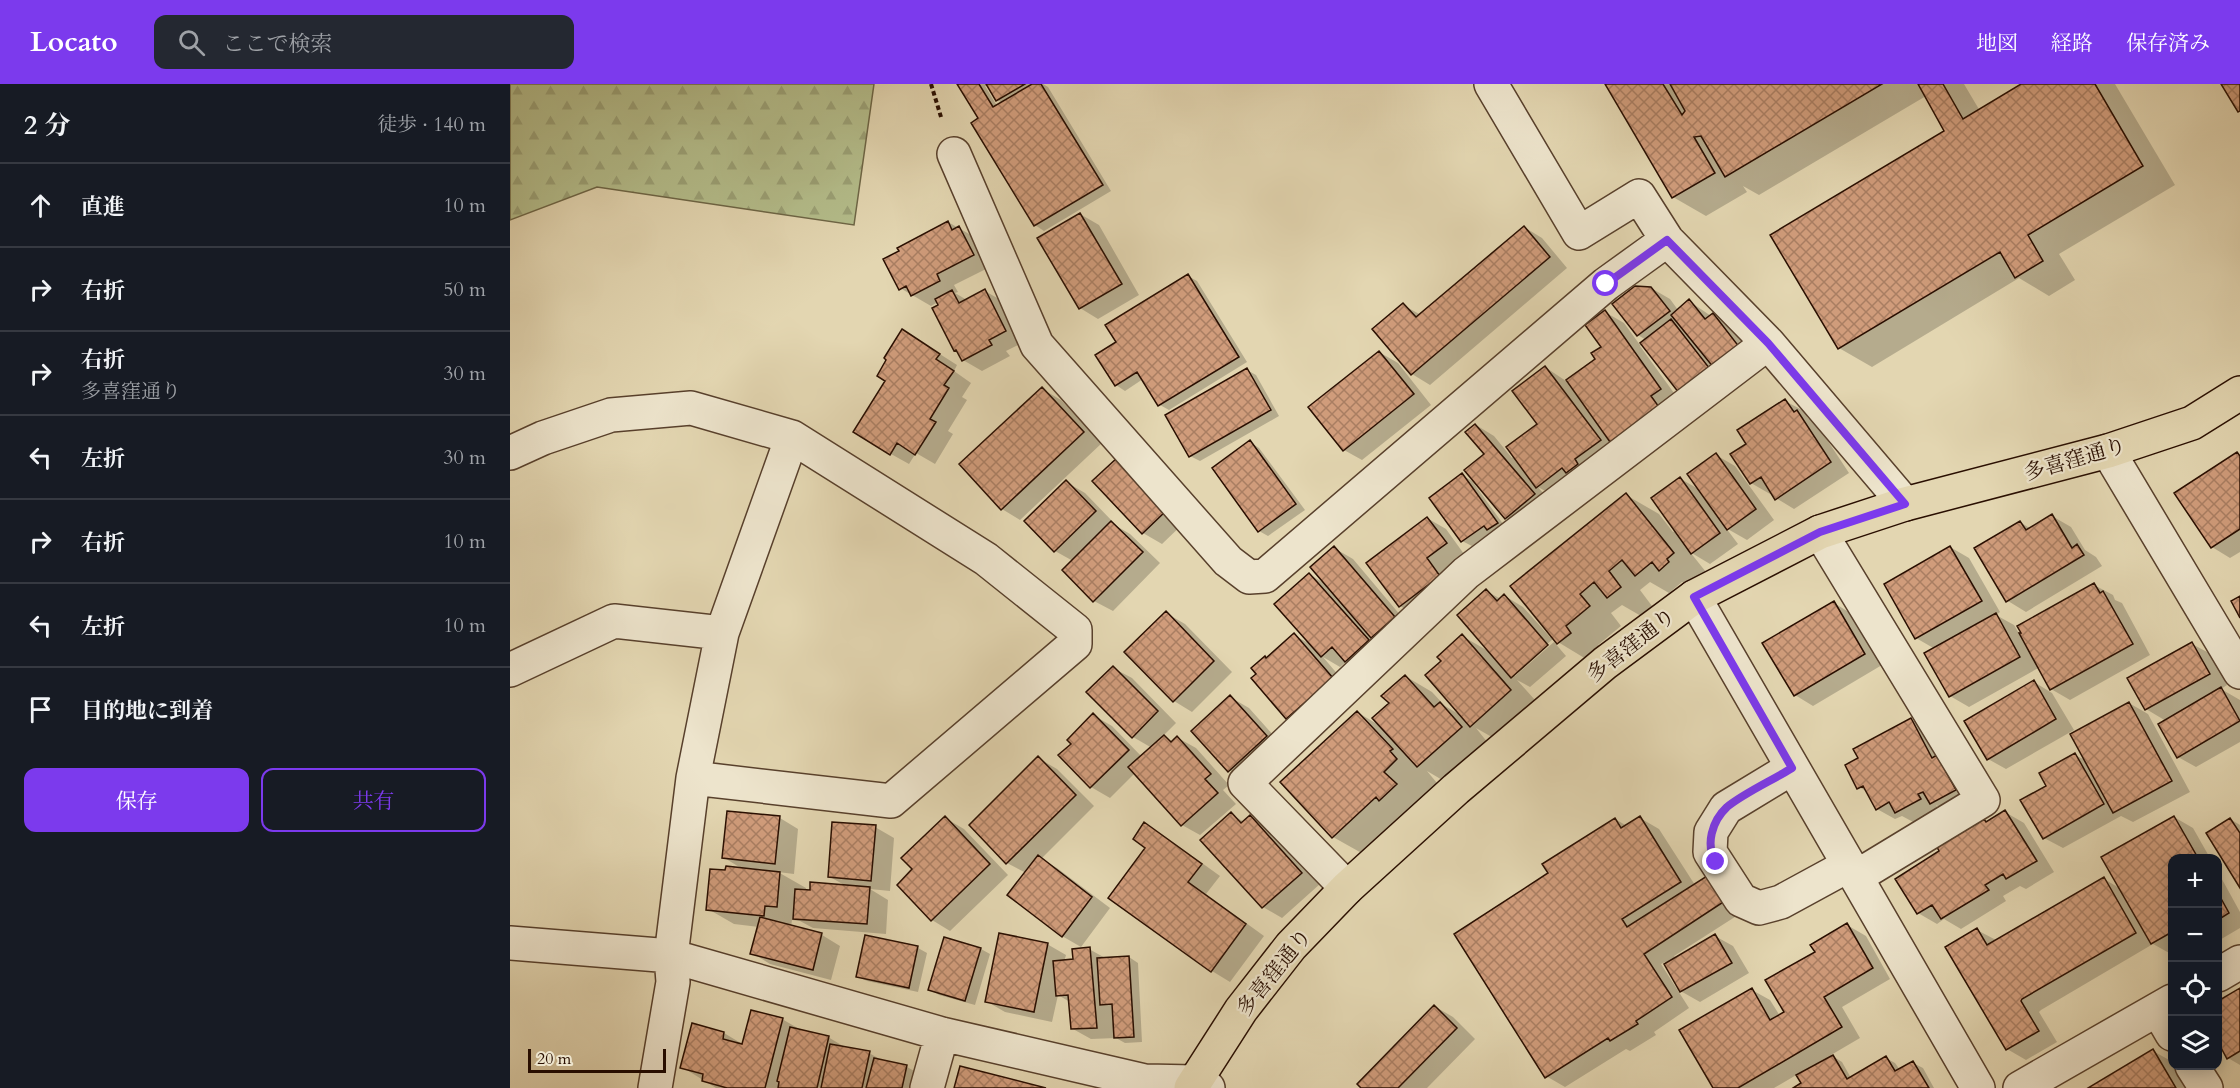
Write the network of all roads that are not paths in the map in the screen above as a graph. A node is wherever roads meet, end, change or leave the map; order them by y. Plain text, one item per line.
1 (1491, 84) edge
2 (954, 154) dead end
3 (1667, 240) junction
4 (1768, 343) junction
5 (2240, 393) edge
6 (792, 437) junction
7 (2108, 451) junction
8 (510, 453) edge
9 (1905, 504) junction
10 (1820, 532) junction
11 (1694, 597) junction
12 (722, 633) junction
13 (510, 670) edge
14 (2240, 672) edge
15 (1792, 768) junction
16 (693, 778) junction
17 (1852, 871) junction
18 (1347, 888) junction
19 (510, 943) edge
20 (671, 956) junction
21 (2240, 962) edge
22 (2222, 972) edge
23 (2168, 1015) edge
24 (942, 1034) junction
25 (2195, 1070) edge
26 (1198, 1086) edge
27 (655, 1088) edge
28 (927, 1088) edge
29 (1978, 1088) edge
30 (2020, 1088) edge
31 (2206, 1088) edge

1 - 3 street
2 - 3 street
3 - 4 street
4 - 9 street
4 - 18 street
5 - 7 main road, 多喜窪通り
6 - 8 street
6 - 12 street
6 - 16 street
7 - 9 main road, 多喜窪通り
7 - 14 street
9 - 10 main road, 多喜窪通り
10 - 11 main road, 多喜窪通り
10 - 17 street
11 - 15 street
11 - 18 main road, 多喜窪通り
12 - 13 street
12 - 16 street
15 - 17 street
15 - 17 street
16 - 20 street
17 - 29 street
18 - 26 main road, 多喜窪通り
19 - 20 street
20 - 24 street
20 - 27 street
21 - 22 street
23 - 30 street
24 - 26 street
24 - 28 street
25 - 31 street

